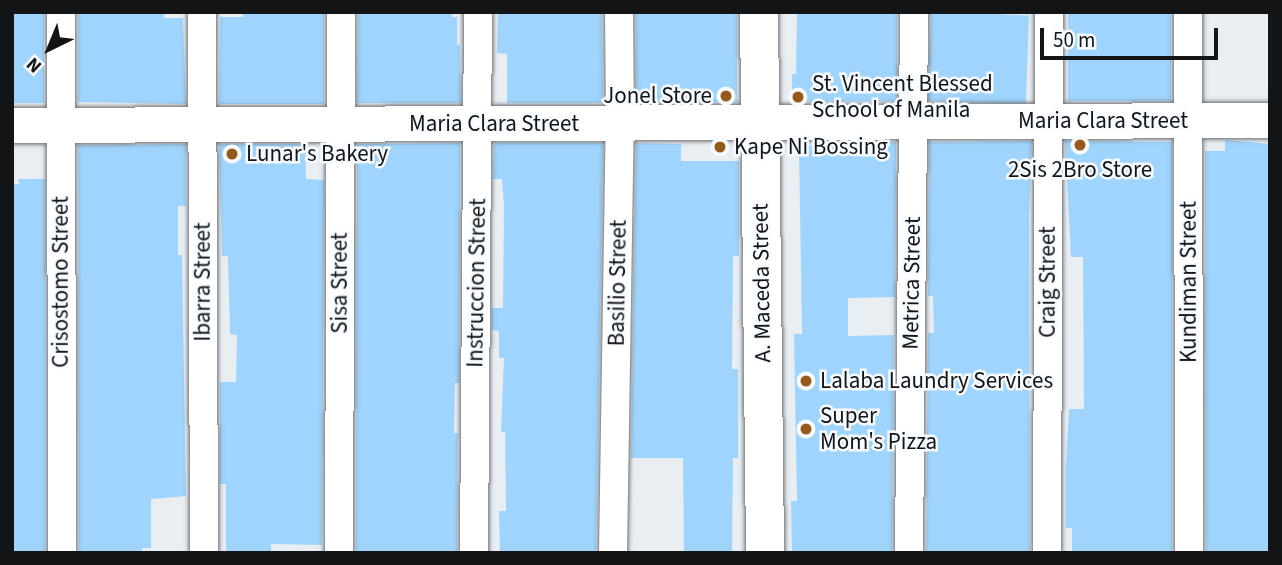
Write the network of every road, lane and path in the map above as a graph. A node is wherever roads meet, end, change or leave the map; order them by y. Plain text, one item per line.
1 (61, 12) edge
2 (202, 12) edge
3 (341, 12) edge
4 (478, 12) edge
5 (619, 12) edge
6 (759, 12) edge
7 (914, 12) edge
8 (1049, 12) edge
9 (1188, 12) edge
10 (1270, 120) edge
11 (1189, 121) junction
12 (1049, 122) junction
13 (913, 123) junction
14 (12, 124) edge
15 (202, 124) junction
16 (341, 124) junction
17 (478, 124) junction
18 (620, 124) junction
19 (759, 124) junction
20 (60, 125) junction
21 (62, 553) edge
22 (204, 553) edge
23 (340, 553) edge
24 (474, 553) edge
25 (613, 553) edge
26 (765, 553) edge
27 (909, 553) edge
28 (1047, 553) edge
29 (1189, 553) edge

1 - 20 street, Crisostomo Street
2 - 15 street, Ibarra Street
3 - 16 street, Sisa Street
4 - 17 street, Instruccion Street
5 - 18 street, Basilio Street
6 - 19 main road, A. Maceda Street
7 - 13 street, Metrica Street
8 - 12 street, Craig Street
9 - 11 street, Kundiman Street
10 - 11 street, Maria Clara Street
11 - 12 street, Maria Clara Street
11 - 29 street, Kundiman Street
12 - 13 street, Maria Clara Street
12 - 28 street, Craig Street
13 - 19 street, Maria Clara Street
13 - 27 street, Metrica Street
14 - 20 street, Maria Clara Street
15 - 16 street, Maria Clara Street
15 - 20 street, Maria Clara Street
15 - 22 street, Ibarra Street
16 - 17 street, Maria Clara Street
16 - 23 street, Sisa Street
17 - 18 street, Maria Clara Street
17 - 24 street, Instruccion Street
18 - 19 street, Maria Clara Street
18 - 25 street, Basilio Street
19 - 26 main road, A. Maceda Street
20 - 21 street, Crisostomo Street

